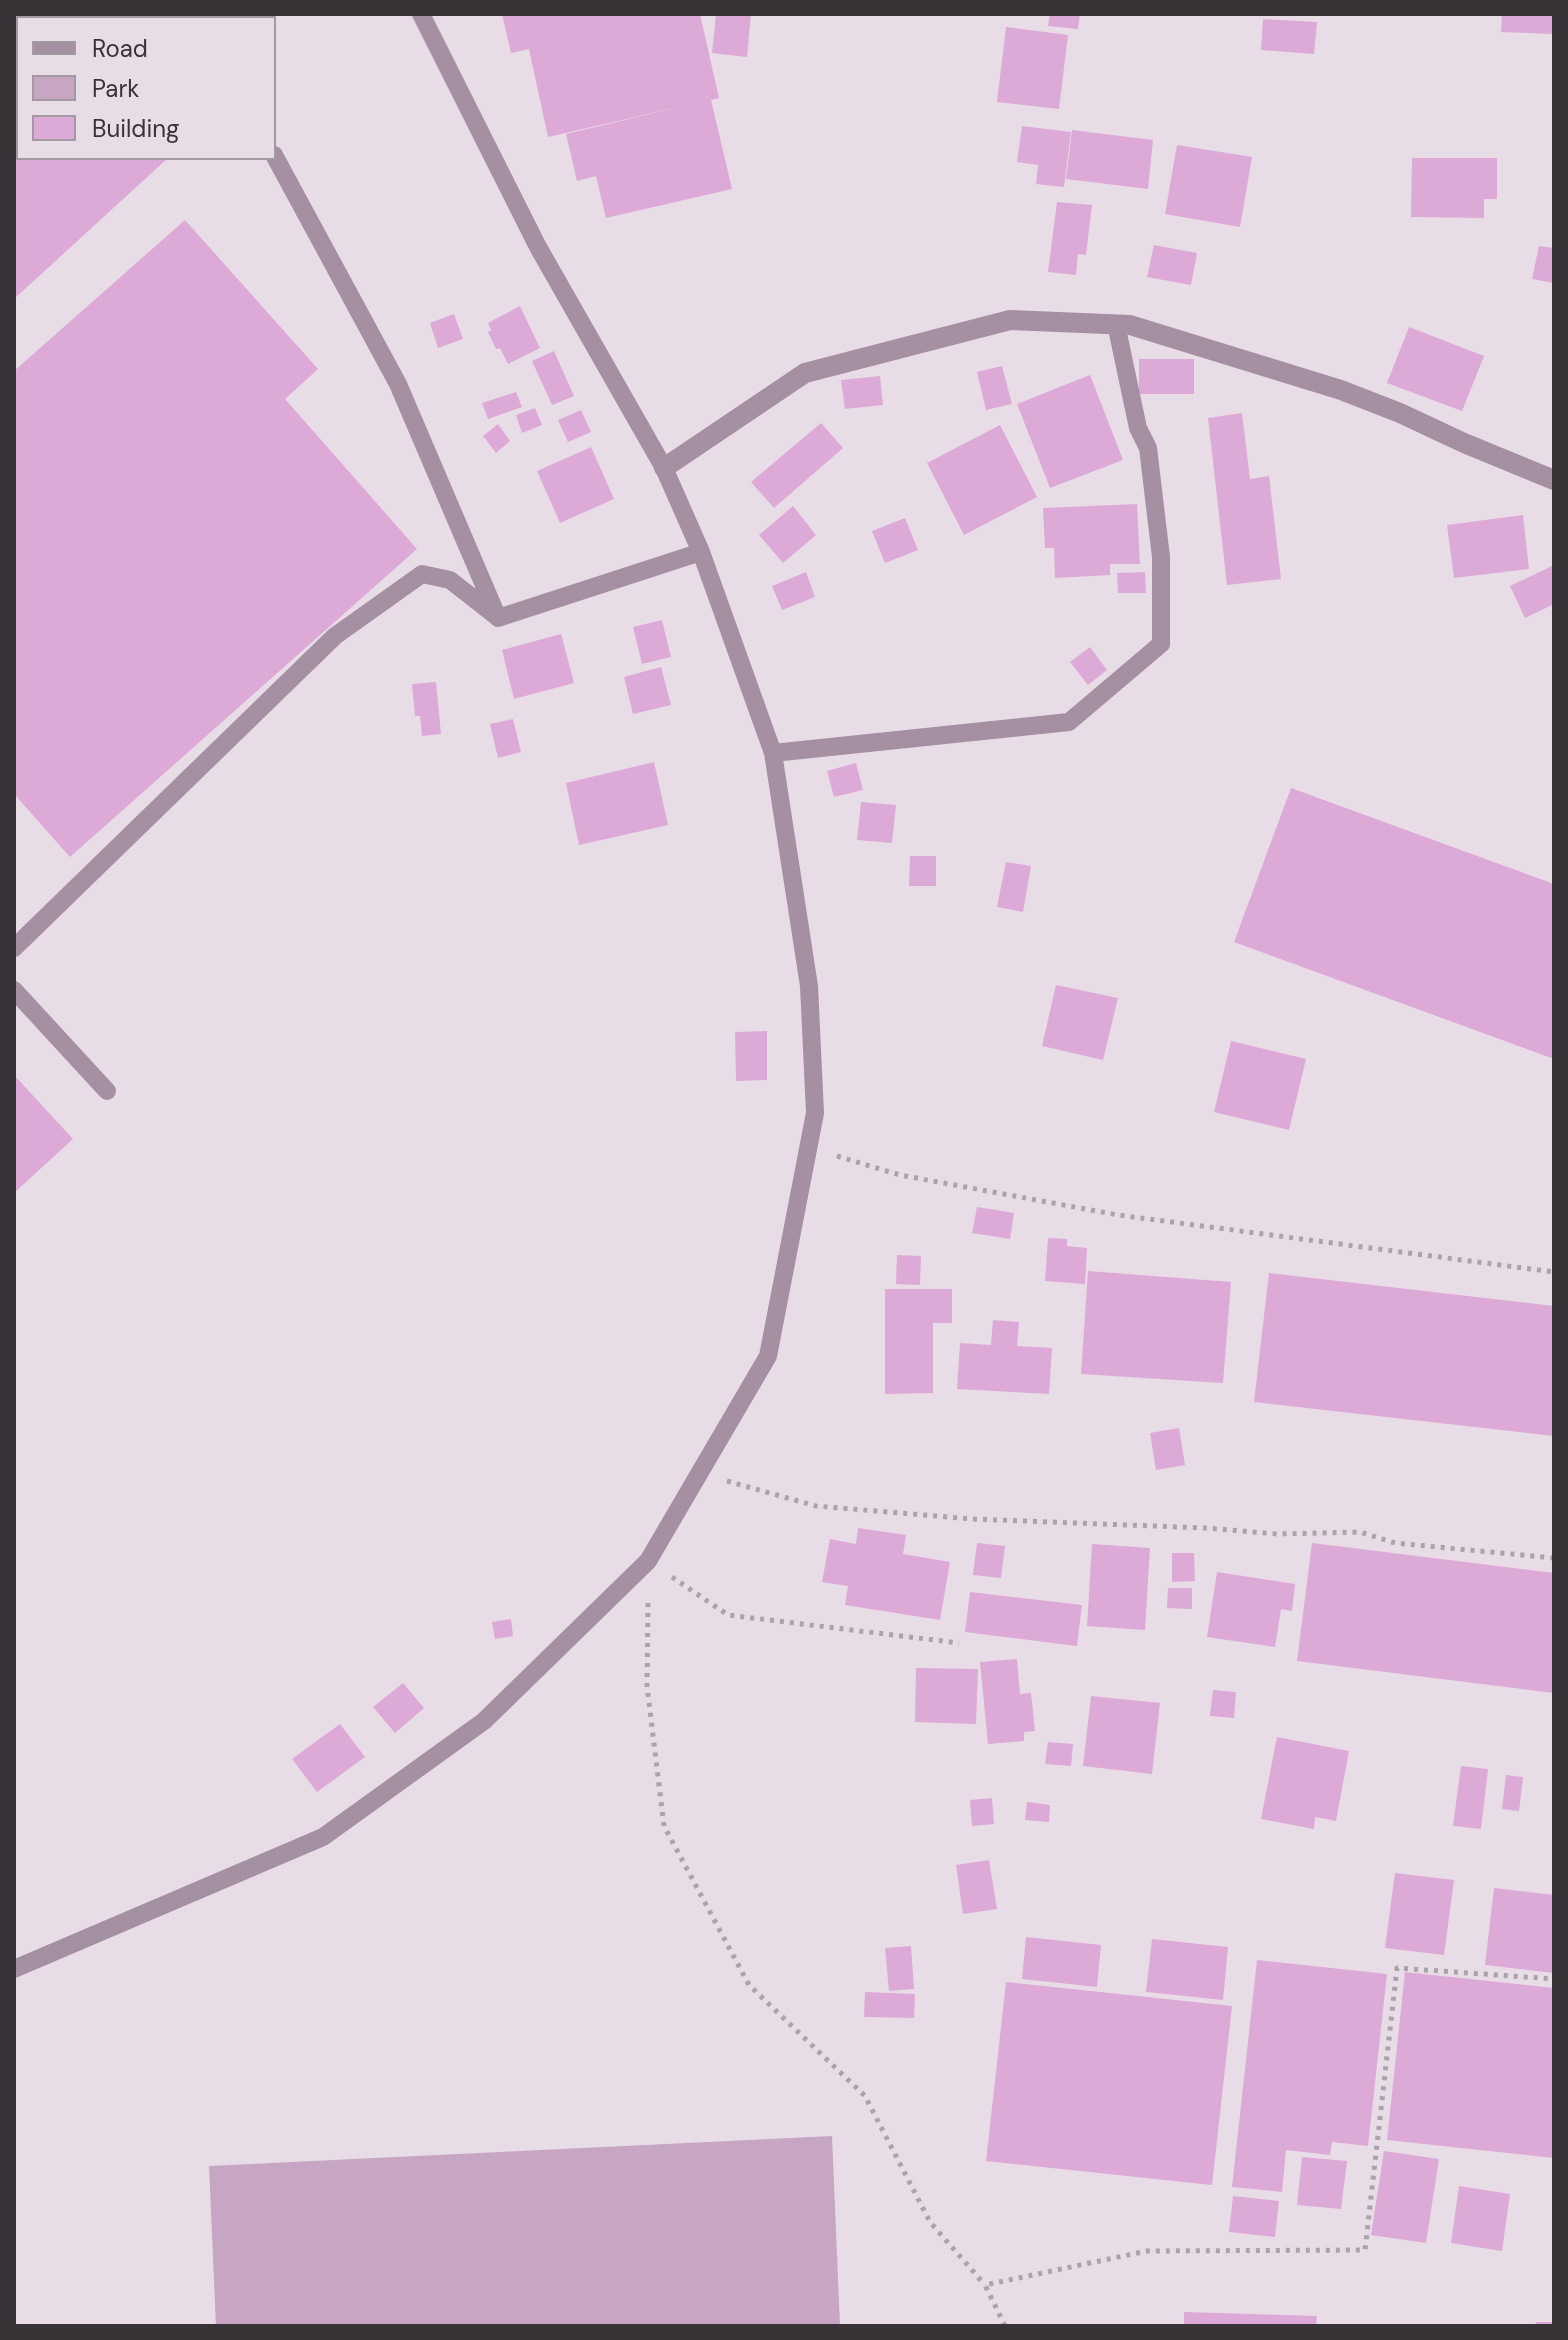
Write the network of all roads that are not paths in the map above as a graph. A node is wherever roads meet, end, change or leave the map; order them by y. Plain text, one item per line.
1 (421, 14) edge
2 (276, 159) edge
3 (1116, 324) junction
4 (664, 468) junction
5 (1554, 480) edge
6 (701, 552) junction
7 (498, 618) junction
8 (773, 753) junction
9 (14, 948) edge
10 (14, 990) edge
11 (107, 1091) dead end
12 (14, 1969) edge

1 - 4 lane
2 - 7 lane
3 - 4 street
3 - 5 street
3 - 8 lane
4 - 6 lane
6 - 7 lane
6 - 8 lane
7 - 9 lane
8 - 12 lane
10 - 11 lane

